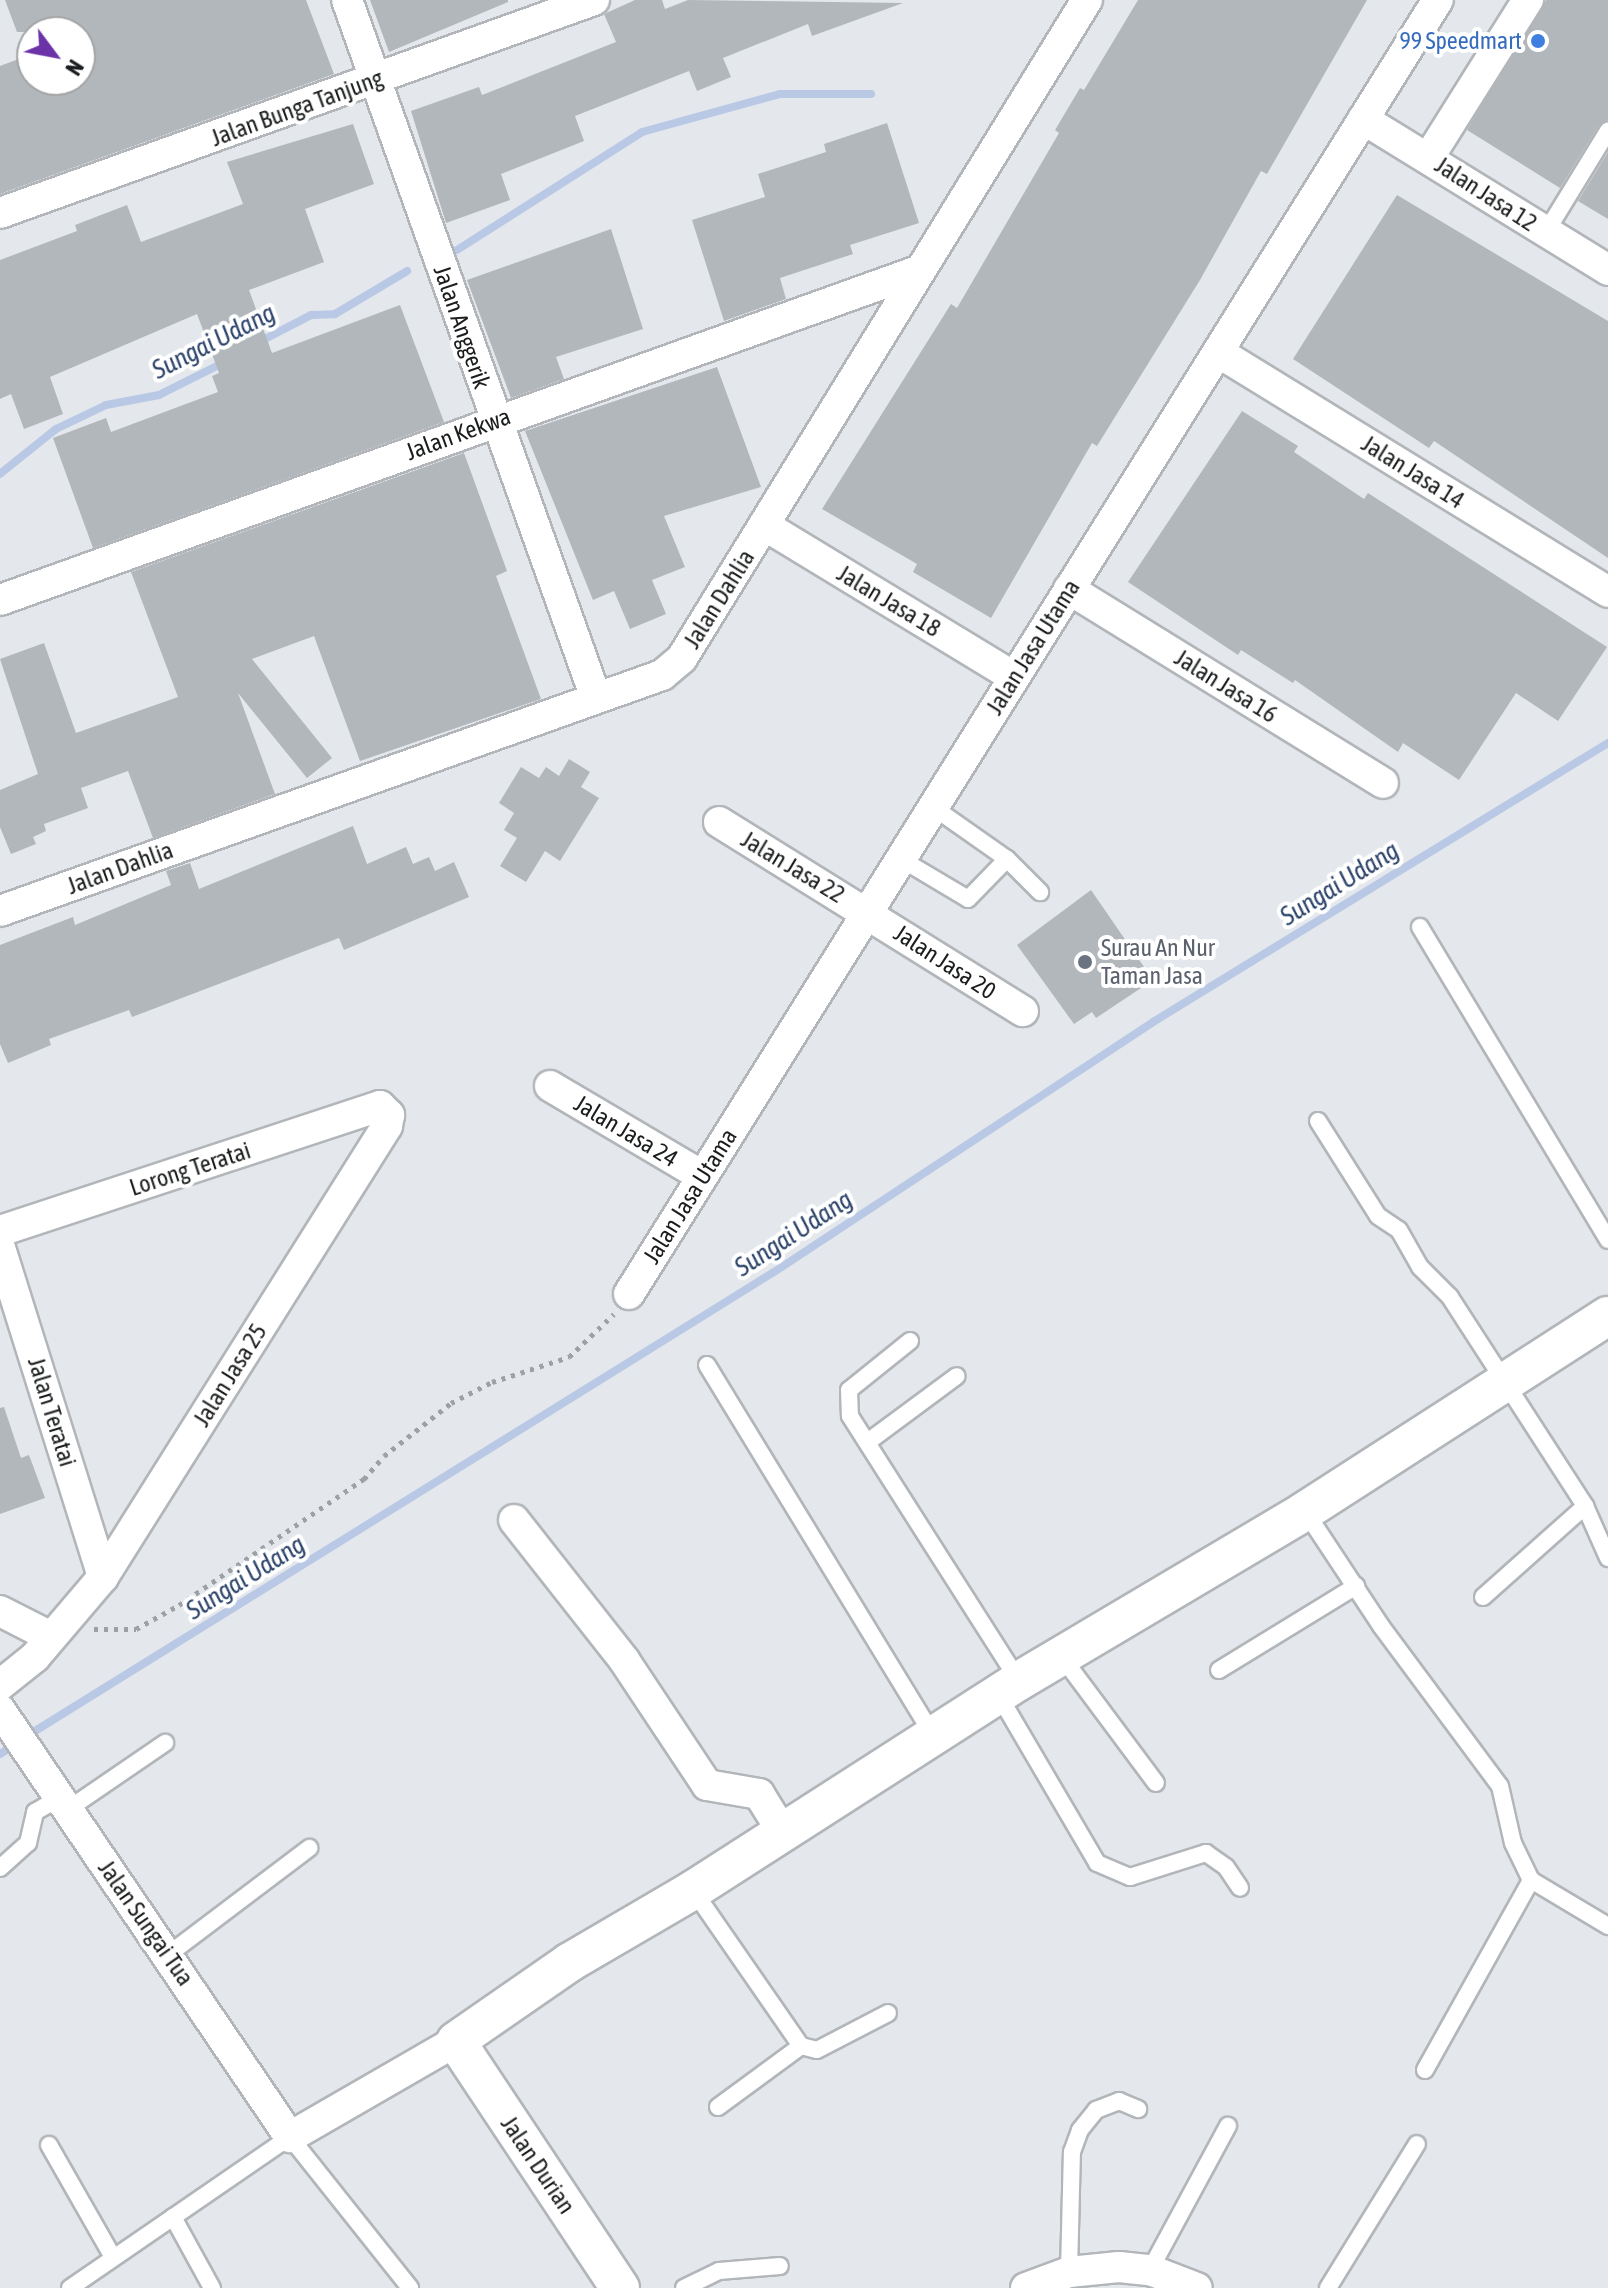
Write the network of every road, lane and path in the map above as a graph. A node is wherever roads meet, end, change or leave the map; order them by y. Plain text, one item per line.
1 (347, 0) edge
2 (594, 0) edge
3 (1087, 0) edge
4 (1438, 0) edge
5 (1528, 0) edge
6 (375, 79) junction
7 (1363, 119) junction
8 (1608, 131) edge
9 (1429, 157) junction
10 (0, 213) edge
11 (1546, 232) junction
12 (1608, 270) edge
13 (918, 271) junction
14 (1218, 352) junction
15 (495, 420) junction
16 (764, 525) junction
17 (1069, 589) junction
18 (1608, 592) edge
19 (0, 600) edge
20 (1014, 677) junction
21 (596, 698) junction
22 (1383, 783) dead end
23 (933, 807) junction
24 (719, 822) dead end
25 (901, 859) junction
26 (1007, 859) junction
27 (1040, 892) dead end
28 (0, 911) edge
29 (868, 912) junction
30 (1420, 927) dead end
31 (1023, 1011) dead end
32 (550, 1086) dead end
33 (380, 1106) joint
34 (1318, 1121) dead end
35 (702, 1176) junction
36 (0, 1231) edge
37 (1608, 1240) edge
38 (0, 1248) edge
39 (629, 1294) joint
40 (1608, 1316) edge
41 (910, 1341) dead end
42 (707, 1365) dead end
43 (957, 1376) dead end
44 (1504, 1383) junction
45 (869, 1441) junction
46 (1585, 1506) junction
47 (1305, 1511) junction
48 (514, 1520) dead end
49 (1608, 1558) edge
50 (103, 1577) junction
51 (1356, 1586) junction
52 (1483, 1597) dead end
53 (0, 1611) edge
54 (51, 1637) junction
55 (1062, 1657) junction
56 (1219, 1670) dead end
57 (0, 1685) edge
58 (1008, 1687) junction
59 (4, 1715) edge
60 (933, 1735) junction
61 (165, 1743) dead end
62 (1156, 1783) dead end
63 (57, 1795) junction
64 (782, 1831) junction
65 (309, 1848) dead end
66 (0, 1868) edge
67 (1531, 1880) junction
68 (1240, 1888) dead end
69 (693, 1890) junction
70 (1608, 1926) edge
71 (169, 1954) junction
72 (888, 2013) dead end
73 (456, 2041) junction
74 (801, 2046) junction
75 (1425, 2070) dead end
76 (718, 2107) dead end
77 (1138, 2109) dead end
78 (1228, 2126) dead end
79 (290, 2137) junction
80 (1417, 2144) dead end
81 (49, 2145) dead end
82 (173, 2217) junction
83 (113, 2257) junction
84 (780, 2266) dead end
85 (1150, 2270) junction
86 (1069, 2272) junction
87 (70, 2288) edge
88 (212, 2288) edge
89 (410, 2288) edge
90 (620, 2288) edge
91 (684, 2288) edge
92 (1026, 2288) edge
93 (1197, 2288) edge
94 (1328, 2288) edge

1 - 6 street, Jalan Anggerik
2 - 6 street, Jalan Bunga Tanjung
3 - 13 street, Jalan Dahlia
4 - 7 street, Jalan Jasa Utama
5 - 9 street
6 - 10 street, Jalan Bunga Tanjung
6 - 15 street, Jalan Anggerik
7 - 9 street, Jalan Jasa 12
7 - 14 street, Jalan Jasa Utama
8 - 11 lane
9 - 11 street, Jalan Jasa 12
11 - 12 street, Jalan Jasa 12
13 - 15 street, Jalan Kekwa
13 - 16 street, Jalan Dahlia
14 - 17 street, Jalan Jasa Utama
14 - 18 street, Jalan Jasa 14
15 - 19 street, Jalan Kekwa
15 - 21 street, Jalan Anggerik
16 - 20 street, Jalan Jasa 18
16 - 21 street, Jalan Dahlia
17 - 20 street, Jalan Jasa Utama
17 - 22 street, Jalan Jasa 16
20 - 23 street, Jalan Jasa Utama
21 - 28 street, Jalan Dahlia
23 - 25 street, Jalan Jasa Utama
23 - 26 lane
24 - 29 street, Jalan Jasa 22
25 - 26 lane
25 - 29 street, Jalan Jasa Utama
26 - 27 lane
29 - 31 street, Jalan Jasa 20
29 - 35 street, Jalan Jasa Utama
30 - 37 lane
32 - 35 street, Jalan Jasa 24
33 - 36 street, Lorong Teratai
33 - 50 street, Jalan Jasa 25
34 - 44 lane
35 - 39 street, Jalan Jasa Utama
38 - 50 street, Jalan Teratai
39 - 54 path
40 - 44 street
41 - 45 lane
42 - 60 lane
43 - 45 lane
44 - 46 lane
44 - 47 street
45 - 58 lane
46 - 49 lane
46 - 52 lane
47 - 51 lane
47 - 55 street
48 - 64 street
50 - 54 street, Jalan Jasa 25
51 - 56 lane
51 - 67 lane
53 - 54 street
54 - 57 street, Jalan Jasa 25
55 - 58 street
55 - 62 lane
58 - 60 street
58 - 68 lane
59 - 63 street, Jalan Sungai Tua
60 - 64 street
61 - 63 lane
63 - 66 lane
63 - 71 street, Jalan Sungai Tua
64 - 69 street
65 - 71 lane
67 - 70 lane
67 - 75 lane
69 - 73 street
69 - 74 lane
71 - 79 street, Jalan Sungai Tua
72 - 74 lane
73 - 79 street
73 - 90 street, Jalan Durian
74 - 76 lane
77 - 86 lane
78 - 85 lane
79 - 82 lane
79 - 89 lane
80 - 94 lane
81 - 83 lane
82 - 83 lane
82 - 88 lane
83 - 87 lane
84 - 91 lane
85 - 86 street
85 - 93 street
86 - 92 street

